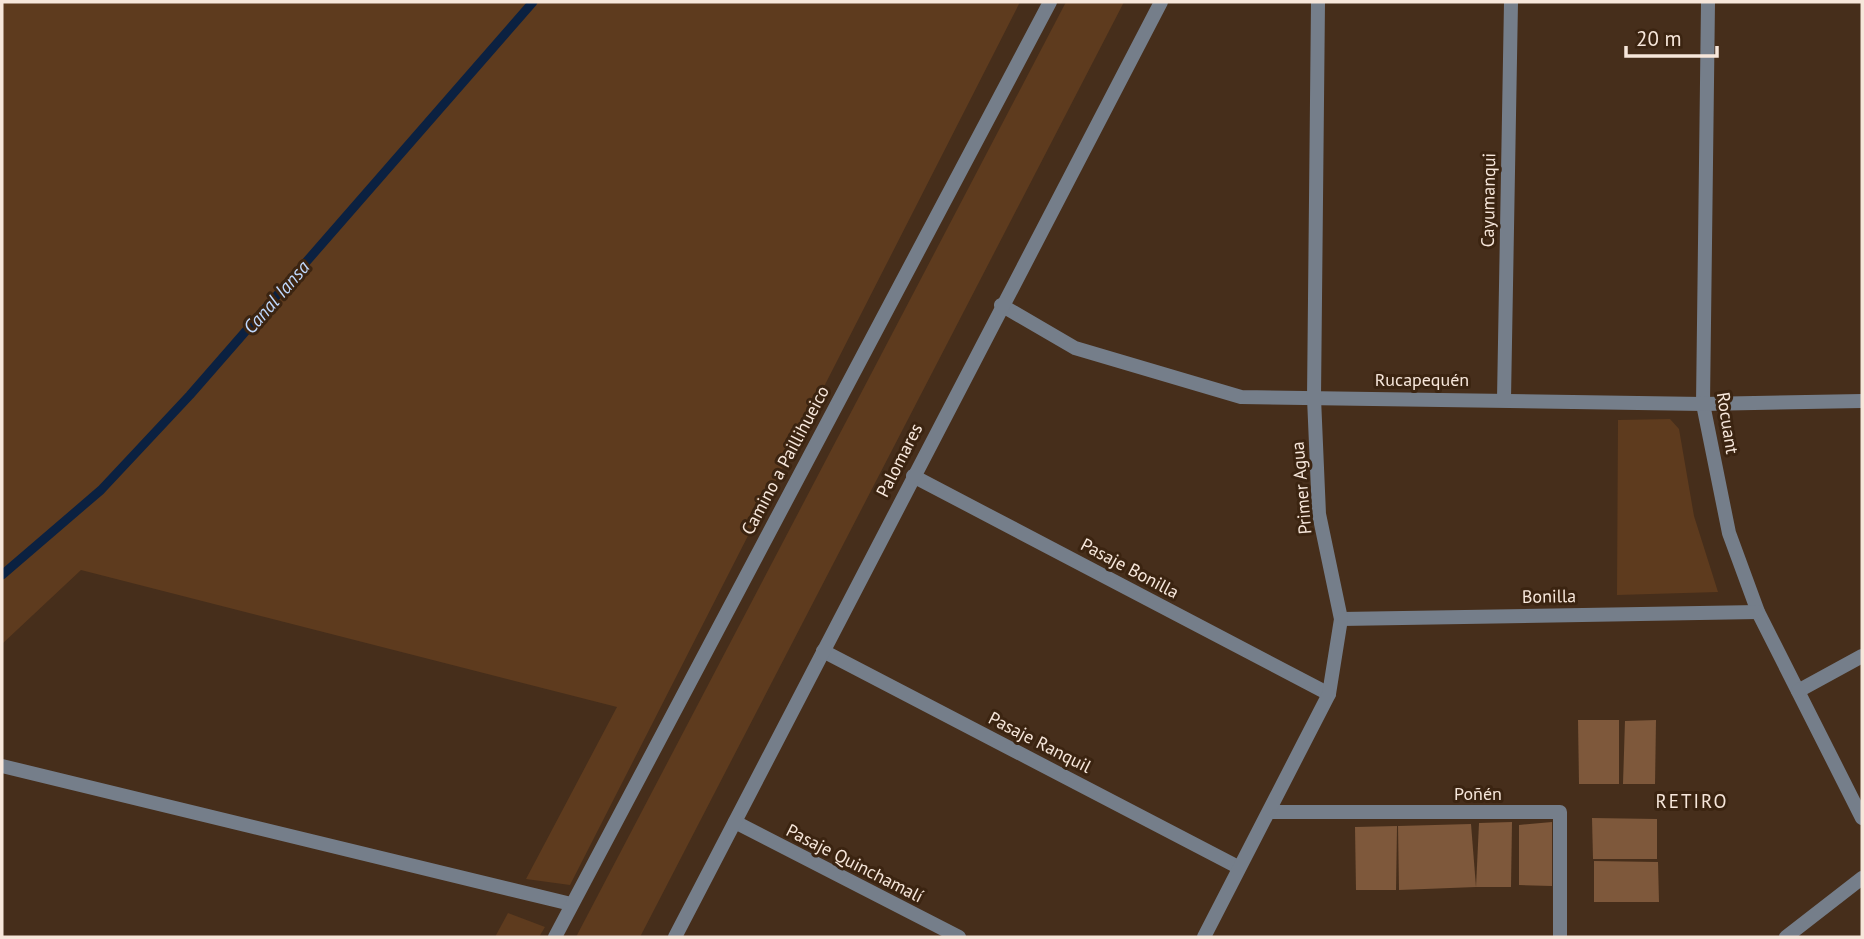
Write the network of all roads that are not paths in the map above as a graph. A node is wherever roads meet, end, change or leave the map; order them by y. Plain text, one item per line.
1 (1050, 2) edge
2 (1161, 2) edge
3 (1318, 2) edge
4 (1511, 2) edge
5 (1708, 2) edge
6 (1000, 305) junction
7 (1314, 398) junction
8 (1504, 399) junction
9 (1862, 401) edge
10 (1703, 404) junction
11 (913, 476) junction
12 (1758, 612) junction
13 (1341, 620) junction
14 (823, 651) junction
15 (1862, 656) edge
16 (1798, 691) junction
17 (1329, 694) junction
18 (2, 766) edge
19 (1270, 812) junction
20 (1862, 818) edge
21 (734, 822) junction
22 (1238, 867) junction
23 (1862, 878) edge
24 (571, 904) junction
25 (555, 937) edge
26 (676, 937) edge
27 (959, 937) edge
28 (1204, 937) edge
29 (1560, 937) edge
30 (1786, 937) edge

1 - 24 street, Camino a Paillihueico
2 - 6 street, Palomares
3 - 7 street, Primer Agua
4 - 8 street, Cayumanqui
5 - 10 street, Rocuant
6 - 7 street, Rucapequén
6 - 11 street, Palomares
7 - 8 street, Rucapequén
7 - 13 street, Primer Agua
8 - 10 street, Rucapequén
9 - 10 street, Rucapequén
10 - 12 street, Rocuant
11 - 14 street, Palomares
11 - 17 street, Pasaje Bonilla
12 - 13 street, Bonilla
12 - 16 street, Rocuant
13 - 17 street, Primer Agua
14 - 21 street, Palomares
14 - 22 street, Pasaje Ranquil
15 - 16 street
16 - 20 street, Rocuant
17 - 19 street, Primer Agua
18 - 24 street
19 - 22 street, Primer Agua
19 - 29 street, Poñén
21 - 26 street, Palomares
21 - 27 street, Pasaje Quinchamalí
22 - 28 street, Primer Agua
23 - 30 street
24 - 25 street, Camino a Paillihueico

